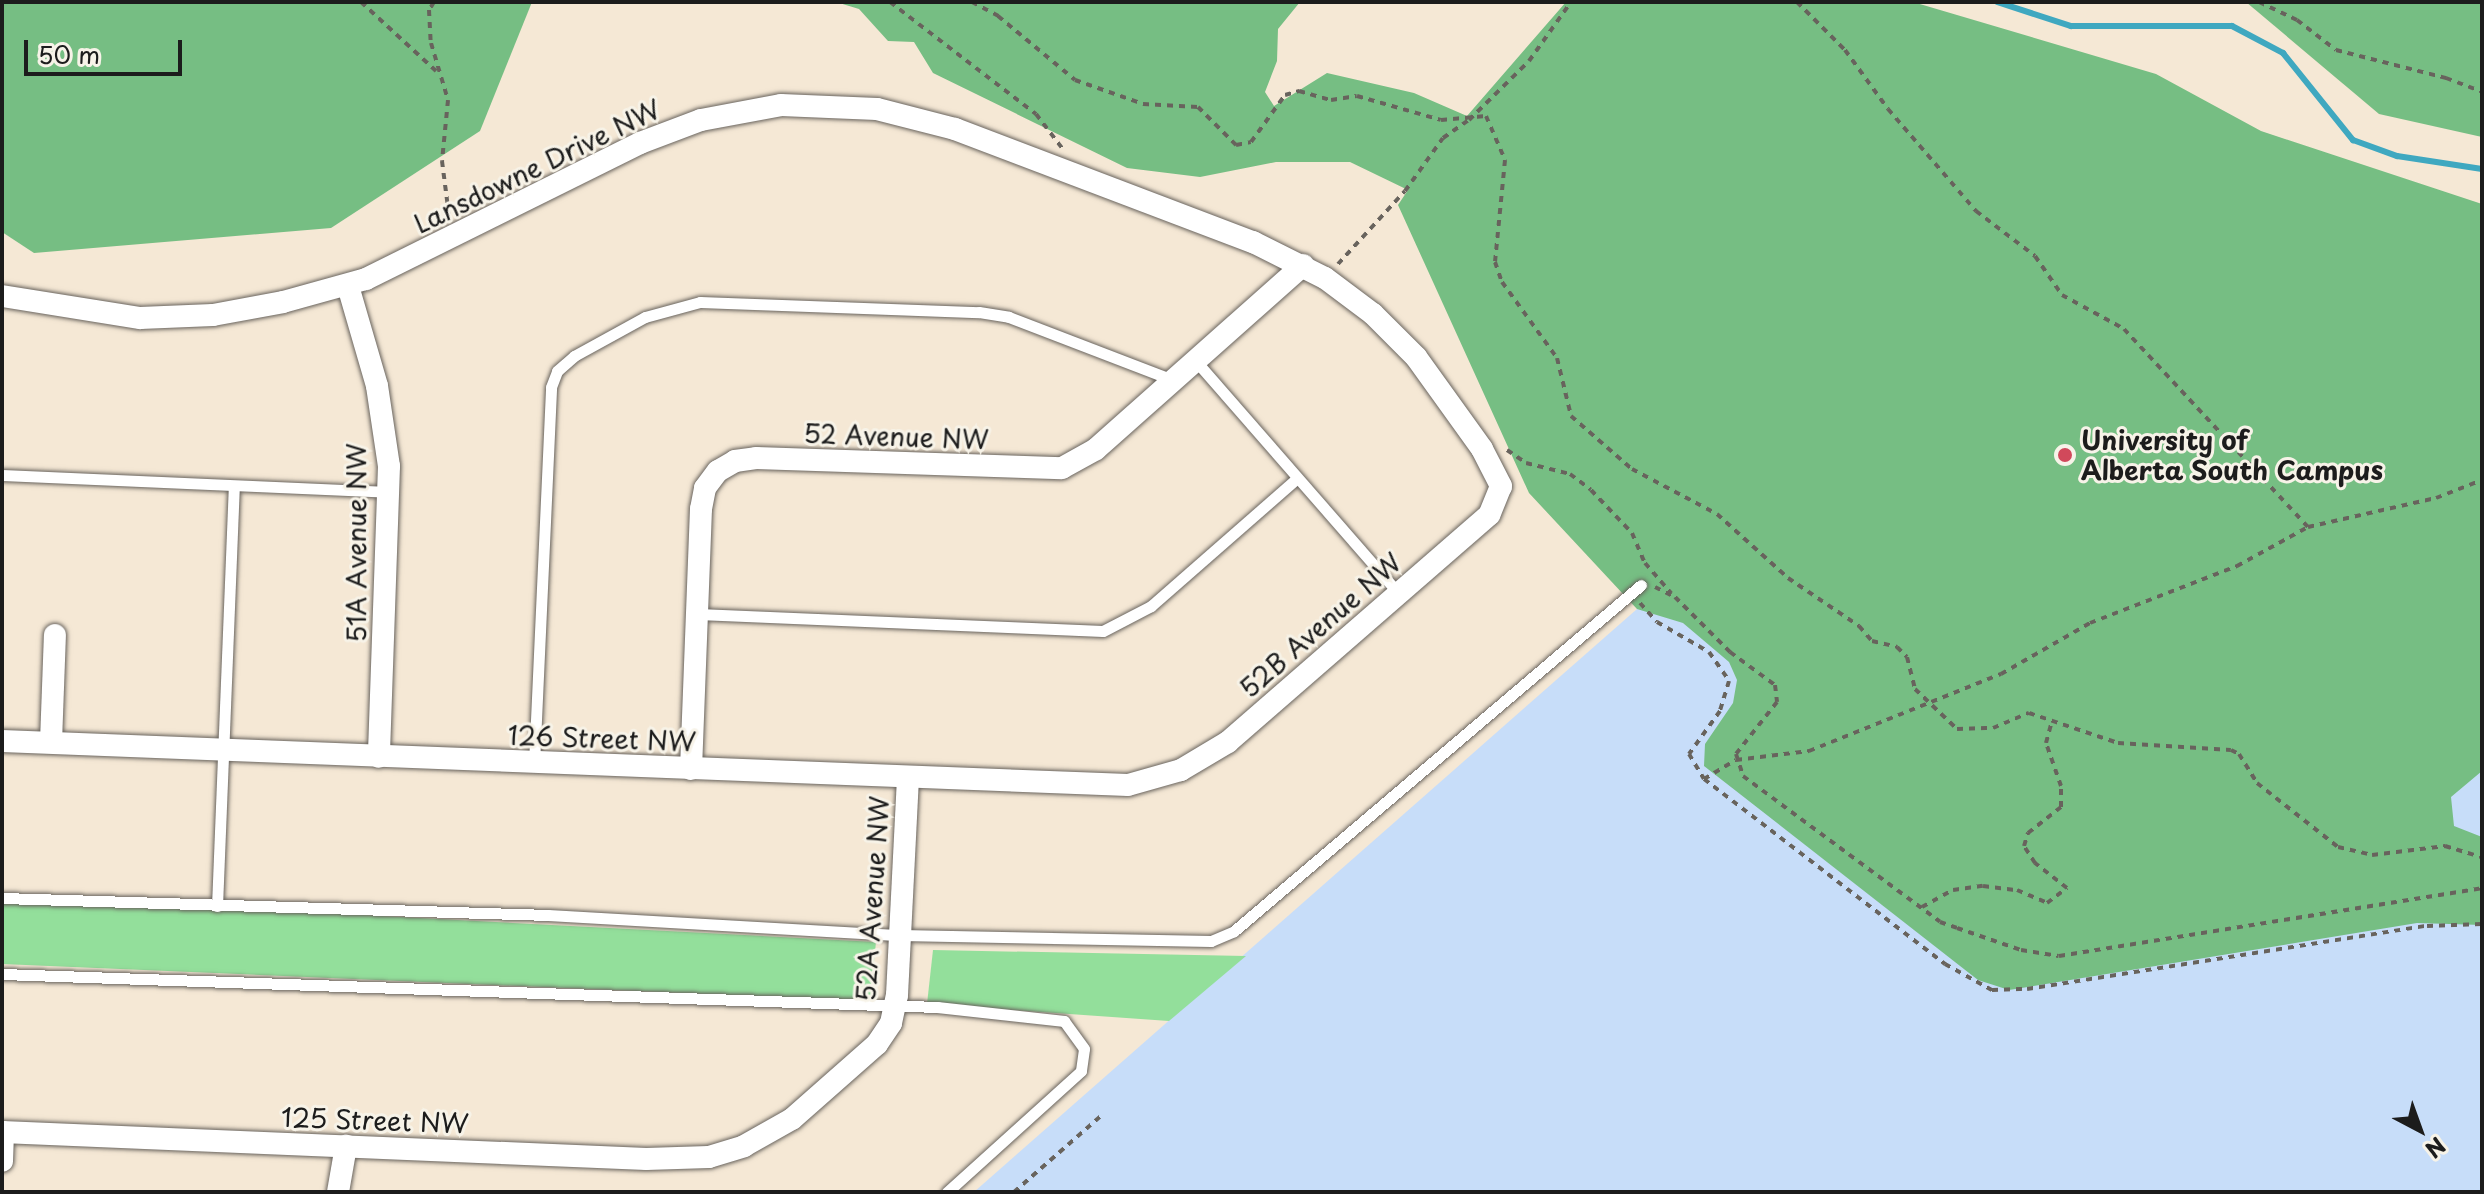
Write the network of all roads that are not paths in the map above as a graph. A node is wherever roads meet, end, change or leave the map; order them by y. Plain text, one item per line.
1 (1303, 265) junction
2 (348, 286) junction
3 (2, 296) edge
4 (1195, 360) junction
5 (1173, 380) junction
6 (2, 475) edge
7 (1297, 478) junction
8 (234, 486) junction
9 (1501, 486) joint
10 (390, 492) junction
11 (1636, 589) road end
12 (1399, 594) junction
13 (698, 614) junction
14 (55, 635) dead end
15 (2, 741) edge
16 (51, 742) junction
17 (223, 751) junction
18 (379, 757) junction
19 (534, 764) junction
20 (691, 769) junction
21 (908, 778) junction
22 (1151, 780) joint
23 (2, 898) edge
24 (217, 906) junction
25 (900, 935) junction
26 (2, 974) edge
27 (894, 1009) junction
28 (3, 1132) edge
29 (346, 1146) junction
30 (744, 1146) joint
31 (2, 1161) edge
32 (338, 1192) edge
33 (947, 1192) edge

1 - 2 street, Lansdowne Drive NW
1 - 4 street, 52 Avenue NW
1 - 9 street, Lansdowne Drive NW
2 - 3 street, Lansdowne Drive NW
2 - 10 street, 51A Avenue NW
4 - 5 street, 52 Avenue NW
4 - 7 lane
5 - 13 street, 52 Avenue NW
5 - 19 lane
6 - 8 lane
7 - 12 lane
7 - 13 lane
8 - 10 lane
8 - 17 lane
9 - 12 street, 52B Avenue NW
10 - 18 street, 51A Avenue NW
11 - 25 lane
12 - 22 street, 52B Avenue NW
13 - 20 street, 52 Avenue NW
14 - 16 street
15 - 16 street, 126 Street NW
16 - 17 street, 126 Street NW
17 - 18 street, 126 Street NW
17 - 24 lane
18 - 19 street, 126 Street NW
19 - 20 street, 126 Street NW
20 - 21 street, 126 Street NW
21 - 22 street, 126 Street NW
21 - 25 street, 52A Avenue NW
23 - 24 lane
24 - 25 lane
25 - 27 street, 52A Avenue NW
26 - 27 lane
27 - 30 street, 52A Avenue NW
27 - 33 lane
28 - 29 street, 125 Street NW
28 - 31 street
29 - 30 street, 125 Street NW
29 - 32 street

